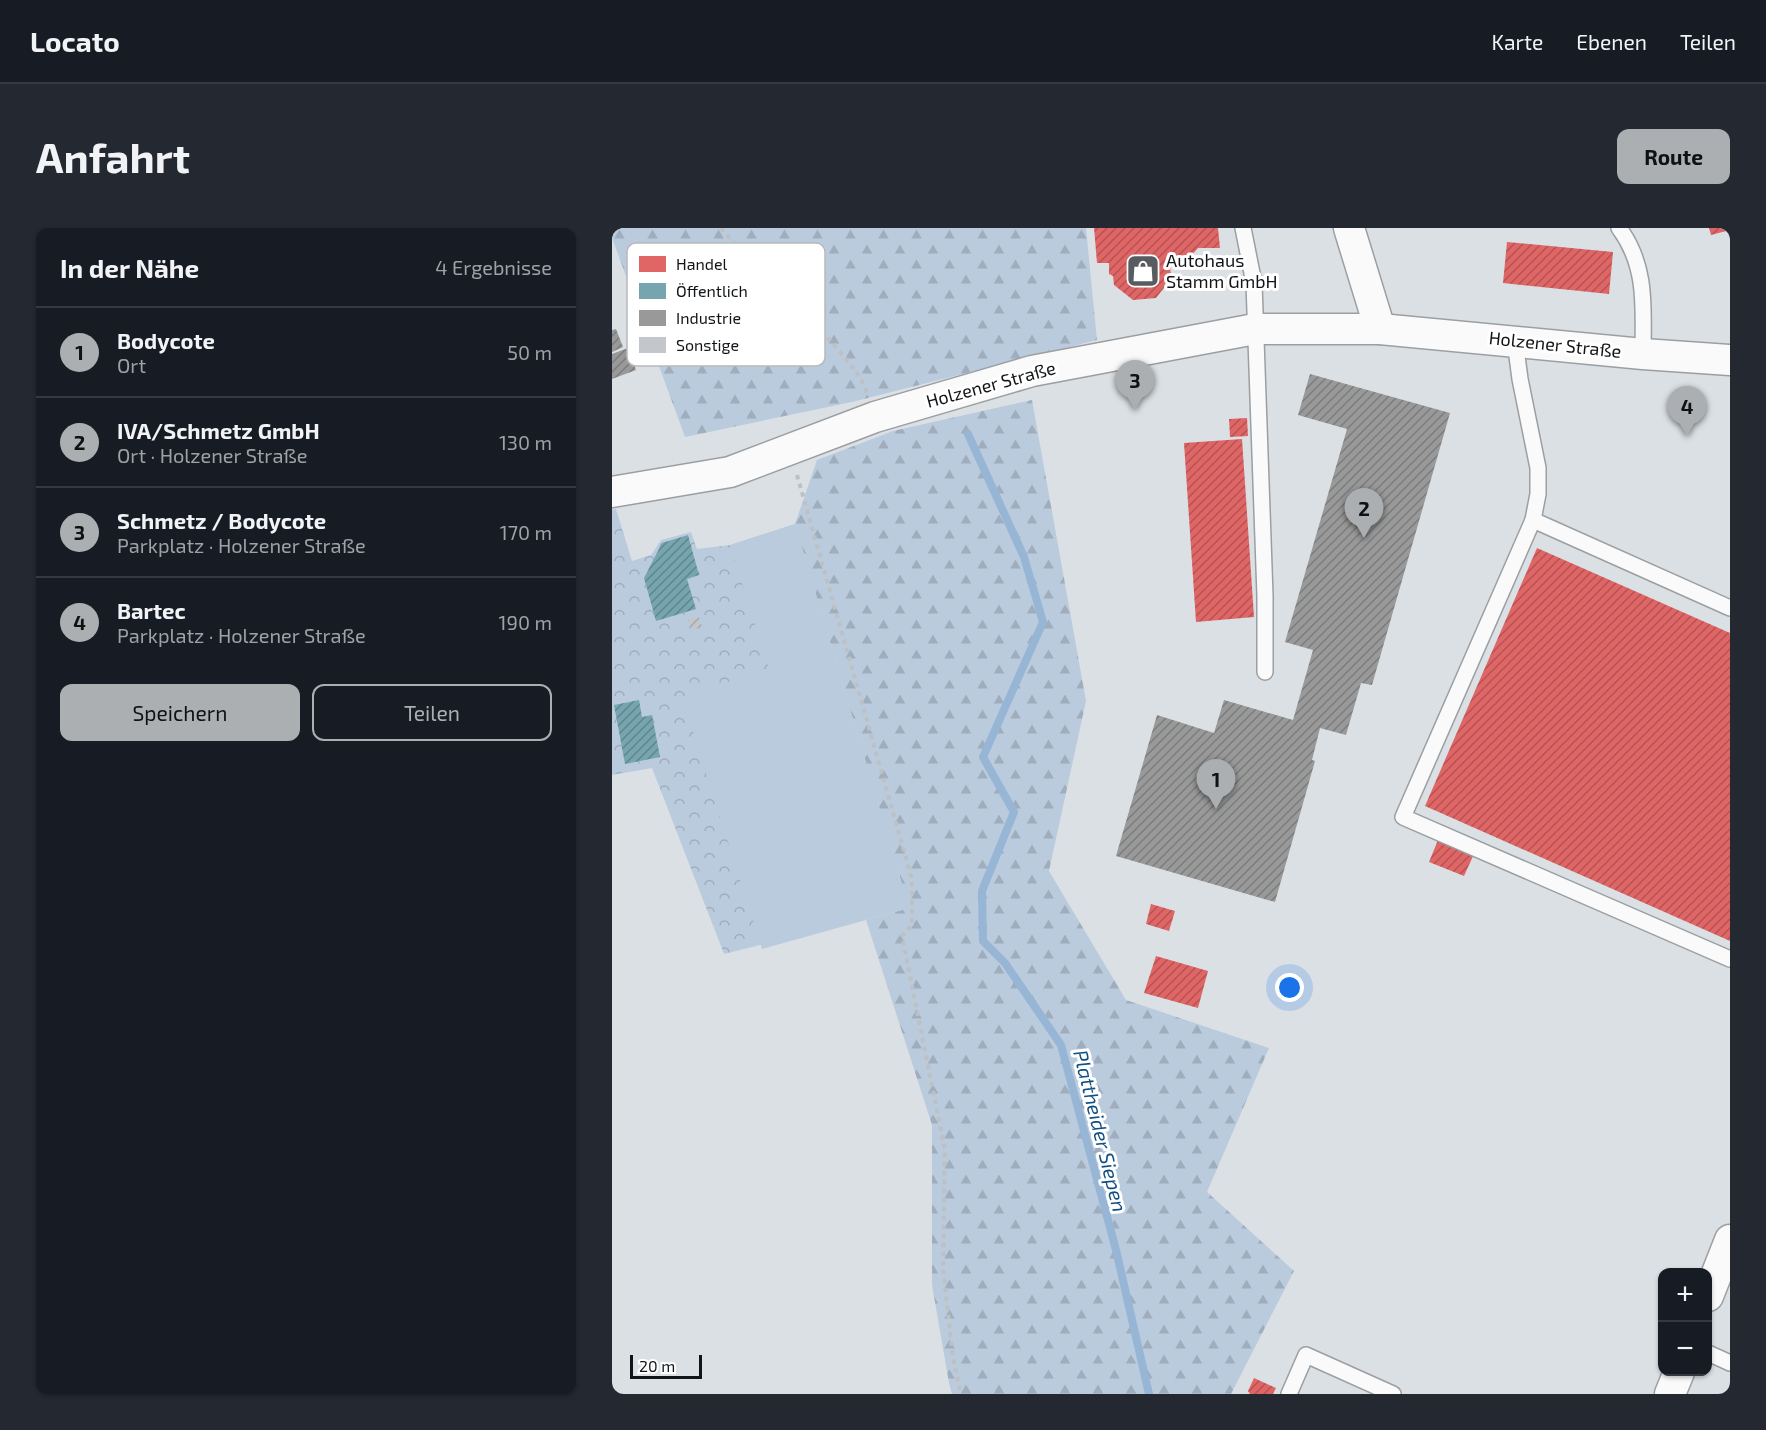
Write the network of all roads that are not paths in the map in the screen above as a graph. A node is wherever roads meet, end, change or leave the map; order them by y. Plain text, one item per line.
1 (1243, 228) edge
2 (1349, 228) edge
3 (1619, 228) edge
4 (1256, 329) junction
5 (1380, 329) junction
6 (1515, 341) junction
7 (1643, 354) junction
8 (1730, 360) edge
9 (612, 492) edge
10 (1533, 520) junction
11 (1730, 608) edge
12 (1265, 672) dead end
13 (1730, 960) edge
14 (1730, 1240) edge
15 (1712, 1284) edge
16 (1712, 1355) edge
17 (1730, 1363) edge
18 (1677, 1376) edge
19 (1289, 1394) edge
20 (1393, 1394) edge
21 (1670, 1394) edge

1 - 4 lane
2 - 5 street
3 - 7 lane
4 - 5 street, Holzener Straße
4 - 9 street, Holzener Straße
4 - 12 lane
5 - 6 street, Holzener Straße
6 - 7 street, Holzener Straße
6 - 10 lane
7 - 8 street, Holzener Straße
10 - 11 lane
10 - 13 lane
14 - 15 street
16 - 17 lane
18 - 21 street
19 - 20 lane

